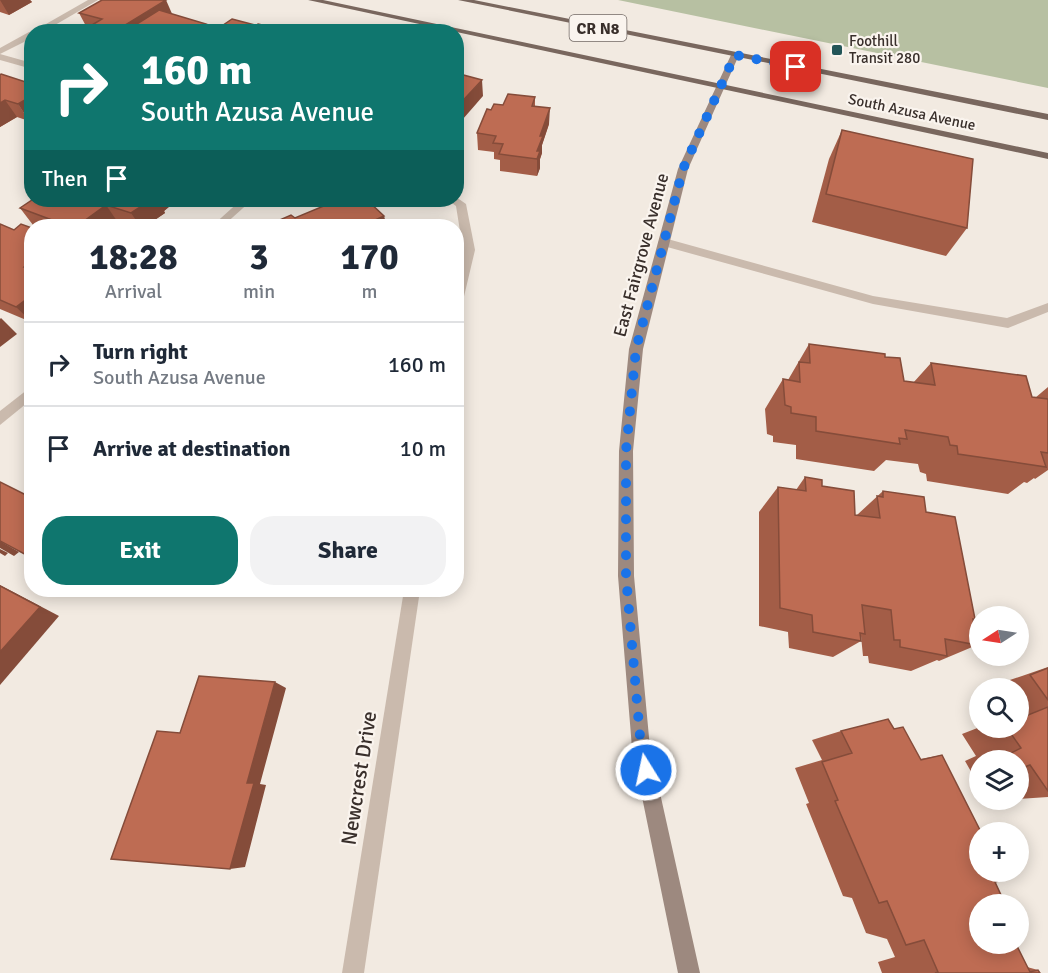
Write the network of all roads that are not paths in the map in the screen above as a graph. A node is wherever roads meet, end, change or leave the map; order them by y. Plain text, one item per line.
1 (94, 0) edge
2 (312, 0) edge
3 (462, 0) edge
4 (50, 24) edge
5 (424, 24) edge
6 (464, 32) edge
7 (24, 38) edge
8 (0, 51) edge
9 (735, 55) junction
10 (0, 57) edge
11 (24, 64) edge
12 (719, 87) junction
13 (1048, 117) edge
14 (1048, 156) edge
15 (239, 207) edge
16 (225, 219) edge
17 (464, 221) edge
18 (664, 242) junction
19 (464, 271) edge
20 (1048, 307) edge
21 (24, 398) edge
22 (0, 419) edge
23 (411, 597) edge
24 (353, 973) edge
25 (689, 973) edge

1 - 4 street
2 - 5 main road, South Azusa Avenue / CR N8
3 - 9 main road, South Azusa Avenue / CR N8
6 - 12 main road, South Azusa Avenue / CR N8
7 - 8 street
9 - 12 street, East Fairgrove Avenue
9 - 13 main road, South Azusa Avenue / CR N8
10 - 11 street
12 - 14 main road, South Azusa Avenue / CR N8
12 - 18 street, East Fairgrove Avenue
15 - 16 street
17 - 19 street
18 - 20 street
18 - 25 street, East Fairgrove Avenue
21 - 22 street
23 - 24 street, Newcrest Drive

